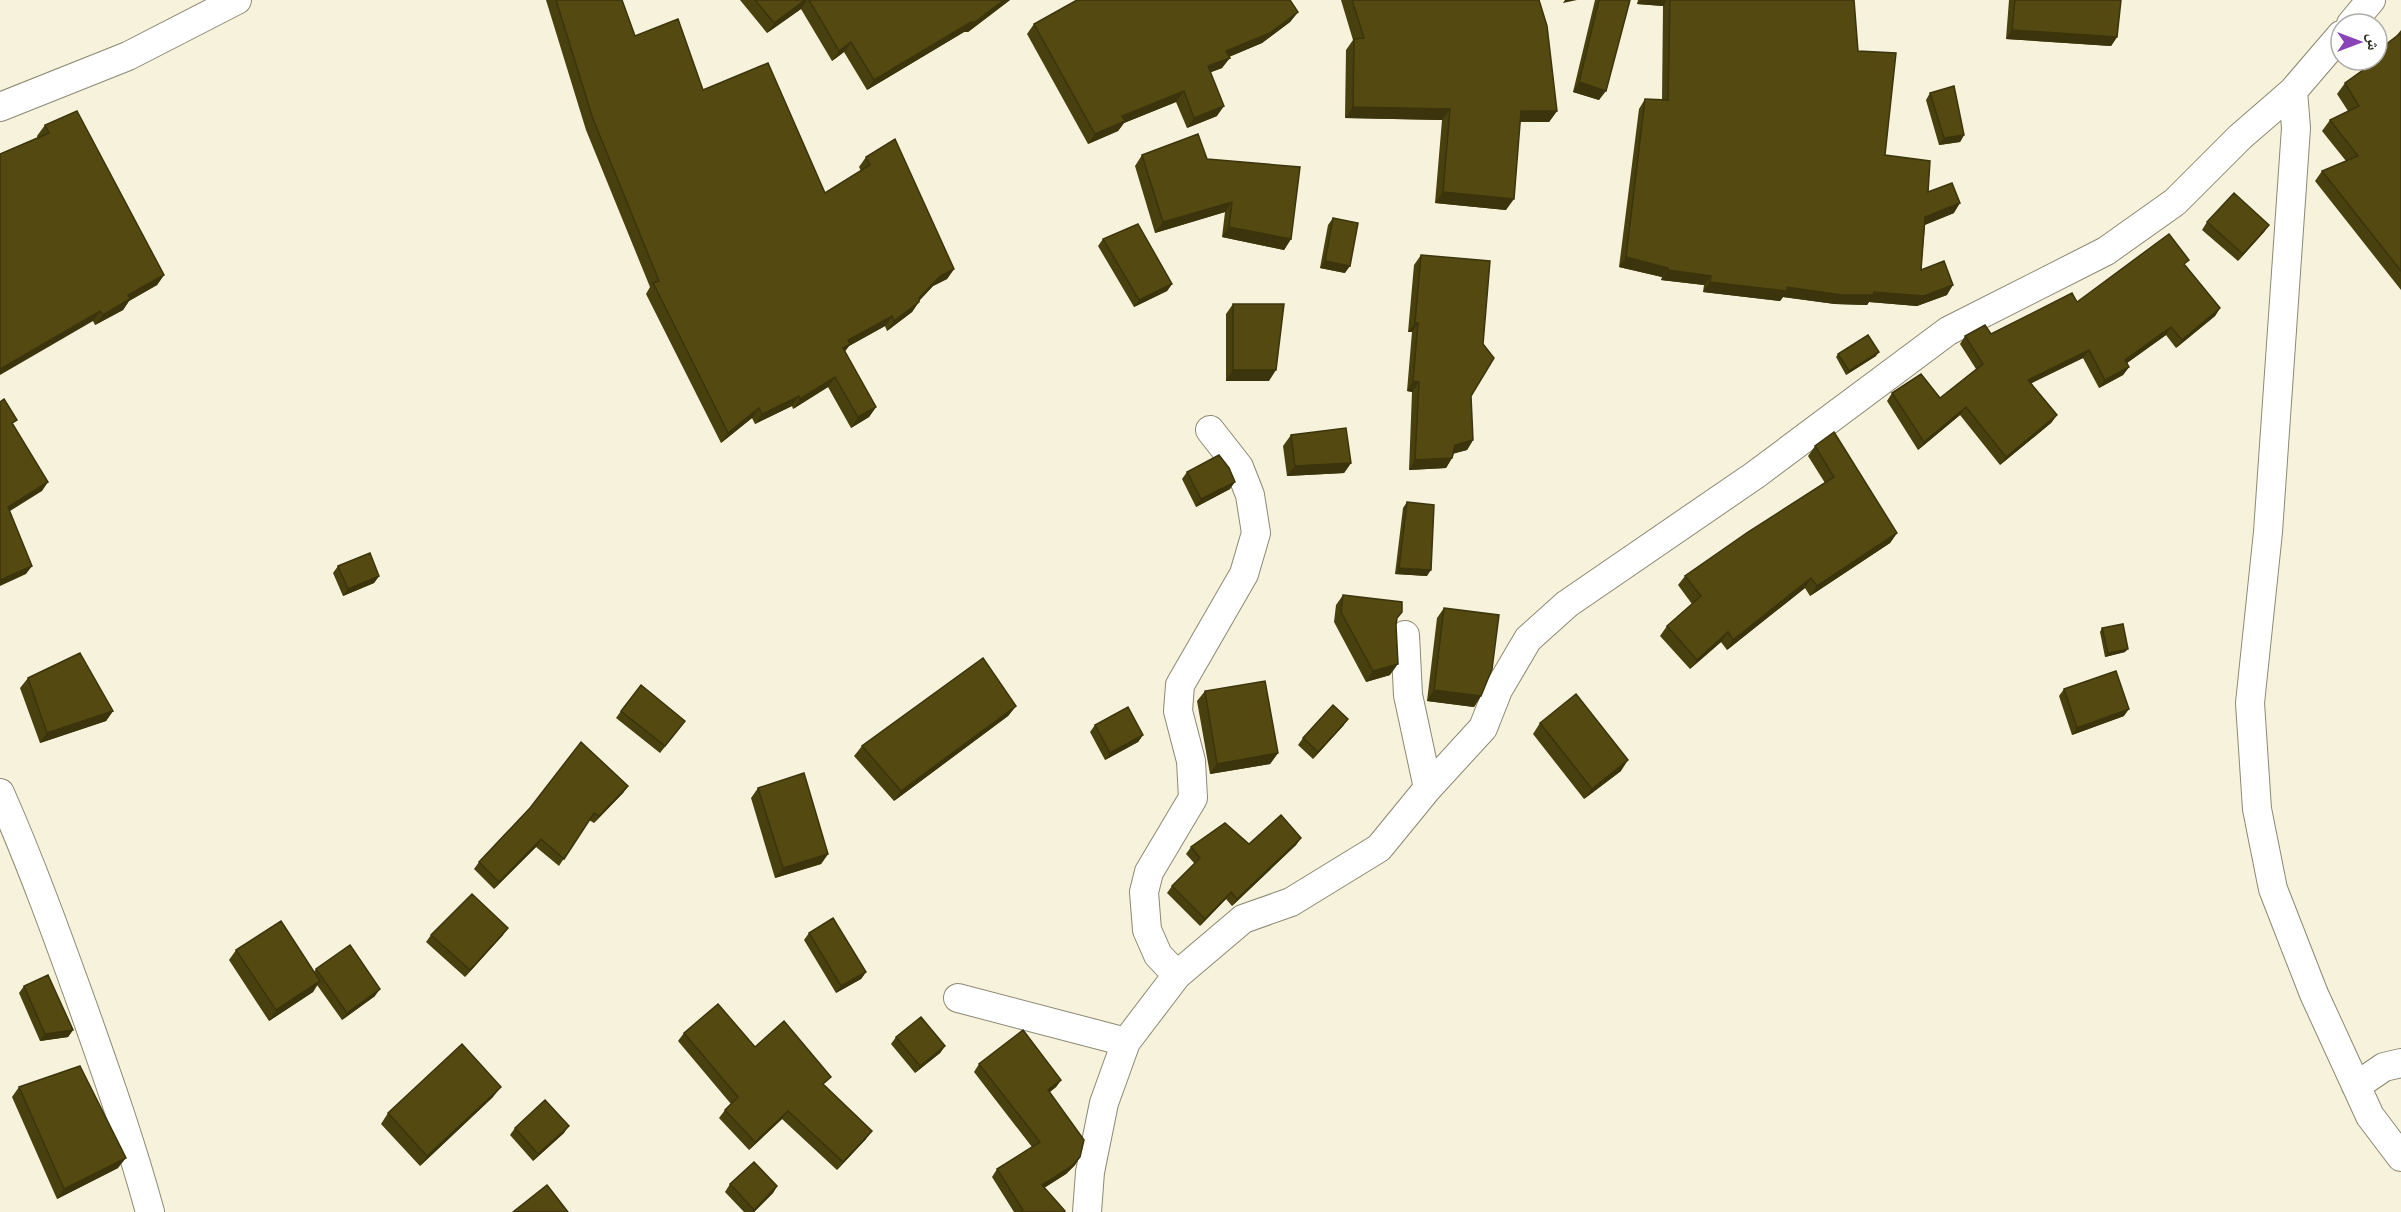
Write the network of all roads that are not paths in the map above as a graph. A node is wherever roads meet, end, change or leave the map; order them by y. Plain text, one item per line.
1 (237, 0) edge
2 (2372, 0) edge
3 (2362, 12) edge
4 (2329, 49) edge
5 (2293, 91) junction
6 (0, 108) edge
7 (1210, 430) dead end
8 (1405, 635) dead end
9 (1428, 788) junction
10 (0, 793) edge
11 (1177, 975) junction
12 (958, 998) dead end
13 (1126, 1042) junction
14 (2401, 1063) edge
15 (2356, 1086) junction
16 (2401, 1157) edge
17 (150, 1212) edge
18 (1087, 1212) edge

1 - 6 street
2 - 3 street
4 - 5 street
5 - 9 street
5 - 15 street
7 - 11 street
8 - 9 street
9 - 11 street
10 - 17 street
11 - 13 street
12 - 13 street
13 - 18 street
14 - 15 street
15 - 16 street

